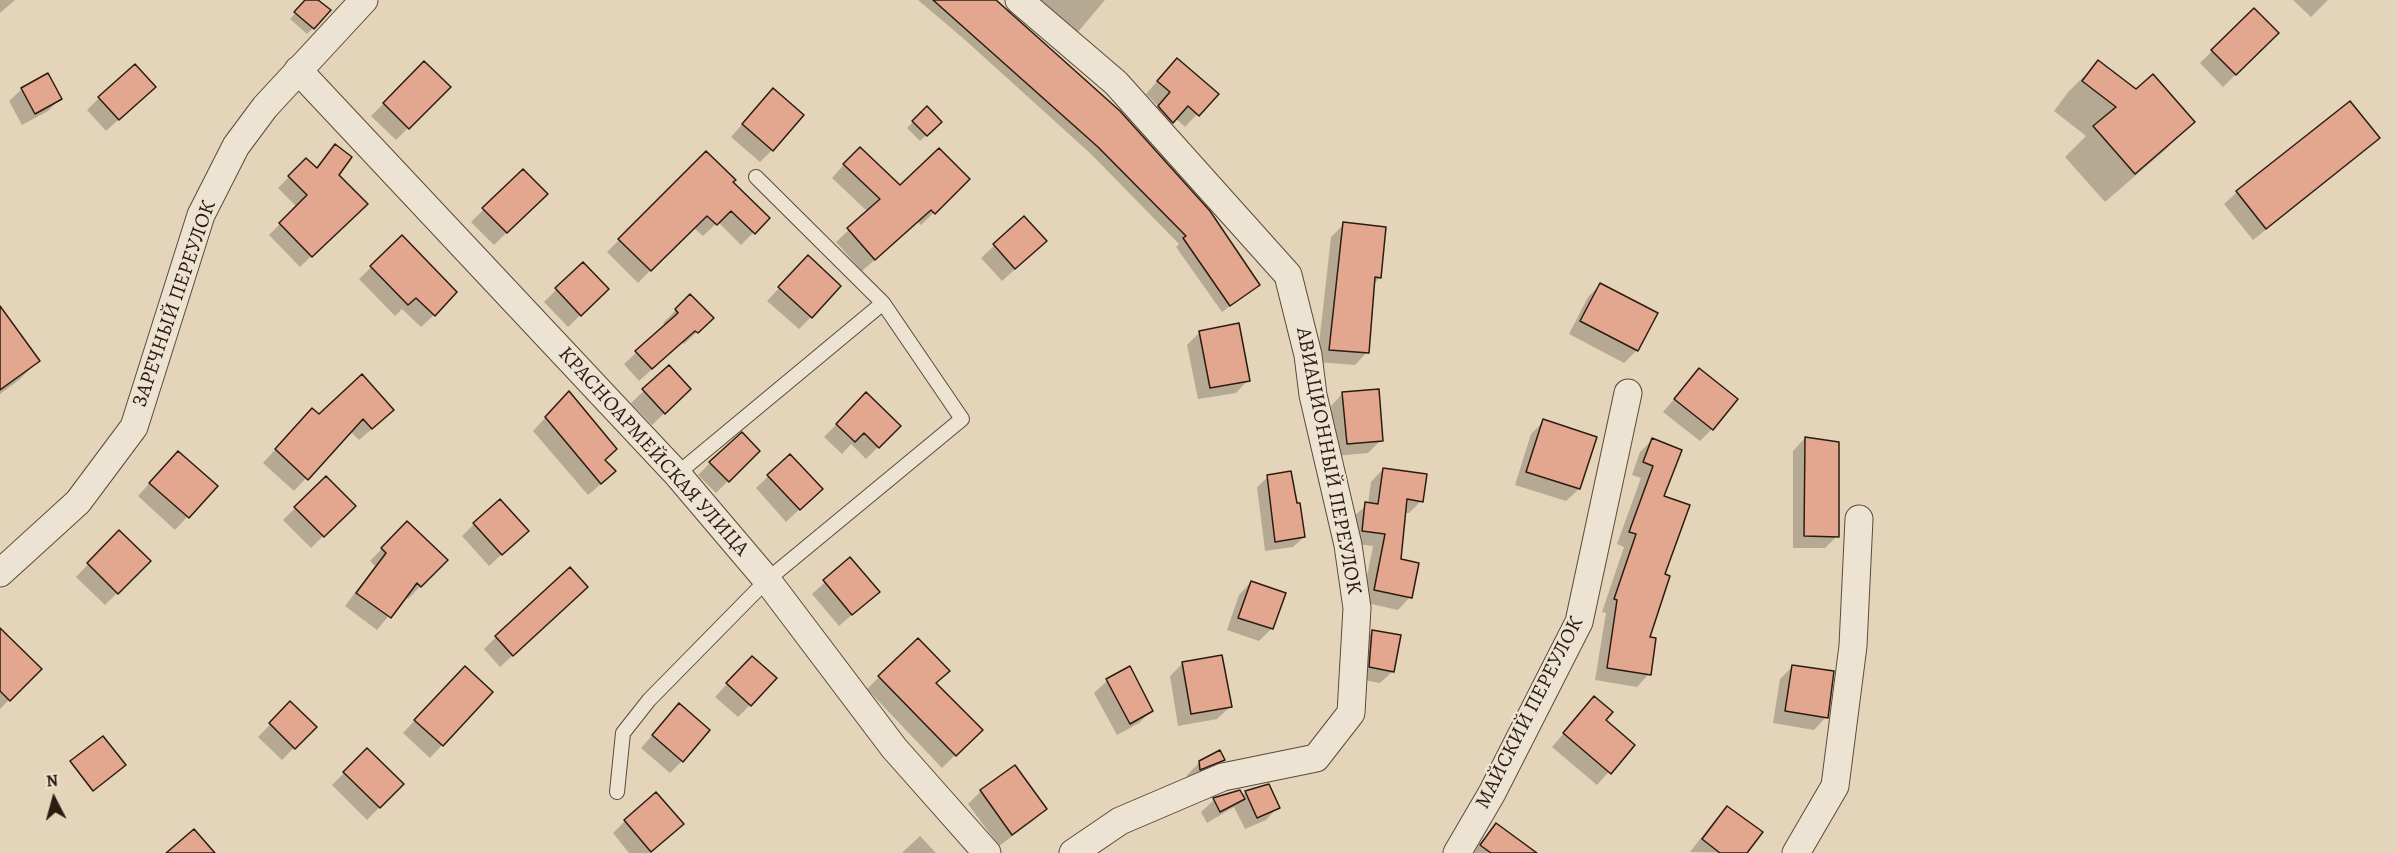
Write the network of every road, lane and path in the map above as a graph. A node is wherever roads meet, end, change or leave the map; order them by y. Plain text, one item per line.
1 (364, 0) edge
2 (1019, 0) edge
3 (298, 70) junction
4 (756, 177) dead end
5 (883, 303) junction
6 (1628, 393) dead end
7 (677, 474) junction
8 (1859, 519) dead end
9 (0, 573) edge
10 (767, 580) junction
11 (617, 792) dead end
12 (987, 853) edge
13 (1073, 853) edge
14 (1457, 853) edge
15 (1796, 853) edge

1 - 3 street, ЗАРЕЧНЫЙ ПЕРЕУЛОК
2 - 13 street, АВИАЦИОННЫЙ ПЕРЕУЛОК
3 - 7 street, КРАСНОАРМЕЙСКАЯ УЛИЦА
3 - 9 street, ЗАРЕЧНЫЙ ПЕРЕУЛОК
4 - 5 lane
5 - 7 lane
5 - 10 lane
6 - 14 street, МАЙСКИЙ ПЕРЕУЛОК
7 - 10 street, КРАСНОАРМЕЙСКАЯ УЛИЦА
8 - 15 street
10 - 11 lane
10 - 12 street, КРАСНОАРМЕЙСКАЯ УЛИЦА

